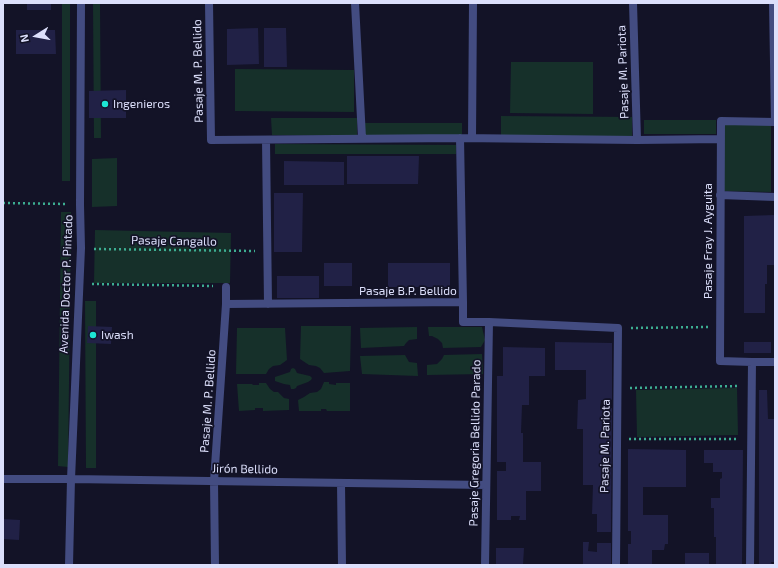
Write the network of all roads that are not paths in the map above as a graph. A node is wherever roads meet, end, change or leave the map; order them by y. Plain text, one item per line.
1 (81, 3) edge
2 (209, 3) edge
3 (355, 3) edge
4 (473, 3) edge
5 (633, 3) edge
6 (773, 3) edge
7 (775, 122) edge
8 (362, 138) junction
9 (460, 138) junction
10 (472, 138) junction
11 (720, 139) junction
12 (266, 140) junction
13 (637, 140) junction
14 (720, 195) junction
15 (775, 197) edge
16 (226, 287) road end
17 (463, 302) junction
18 (226, 304) junction
19 (268, 304) junction
20 (489, 322) junction
21 (618, 328) joint
22 (752, 362) junction
23 (775, 362) edge
24 (3, 479) edge
25 (71, 479) junction
26 (214, 481) junction
27 (341, 483) junction
28 (486, 485) junction
29 (69, 565) edge
30 (215, 565) edge
31 (342, 565) edge
32 (485, 565) edge
33 (616, 565) edge
34 (750, 565) edge

1 - 25 street, Avenida Doctor P. Pintado
2 - 12 street, Pasaje M. P. Bellido
3 - 8 street
4 - 10 street
5 - 13 street, Pasaje M. Pariota
6 - 7 street
7 - 11 street, Pasaje Fray J. Ayguita
8 - 9 street
8 - 12 street
9 - 10 street
9 - 17 street
10 - 13 street
11 - 13 street
11 - 14 street, Pasaje Fray J. Ayguita
12 - 19 street
14 - 15 street
14 - 22 street, Pasaje Fray J. Ayguita
16 - 18 street, Pasaje M. P. Bellido
17 - 19 street, Pasaje B.P. Bellido
17 - 20 street, Pasaje B.P. Bellido
18 - 19 street, Pasaje B.P. Bellido
18 - 26 street, Pasaje M. P. Bellido
20 - 21 street, Pasaje B.P. Bellido
20 - 28 street, Pasaje Gregoria Bellido Parado
21 - 33 street, Pasaje M. Pariota
22 - 23 street
22 - 34 street
24 - 25 street, Jirón Bellido
25 - 26 street, Jirón Bellido
25 - 29 street, Avenida Doctor P. Pintado
26 - 27 street, Jirón Bellido
26 - 30 street, Pasaje M. P. Bellido
27 - 28 street, Jirón Bellido
27 - 31 street
28 - 32 street, Pasaje Gregoria Bellido Parado

